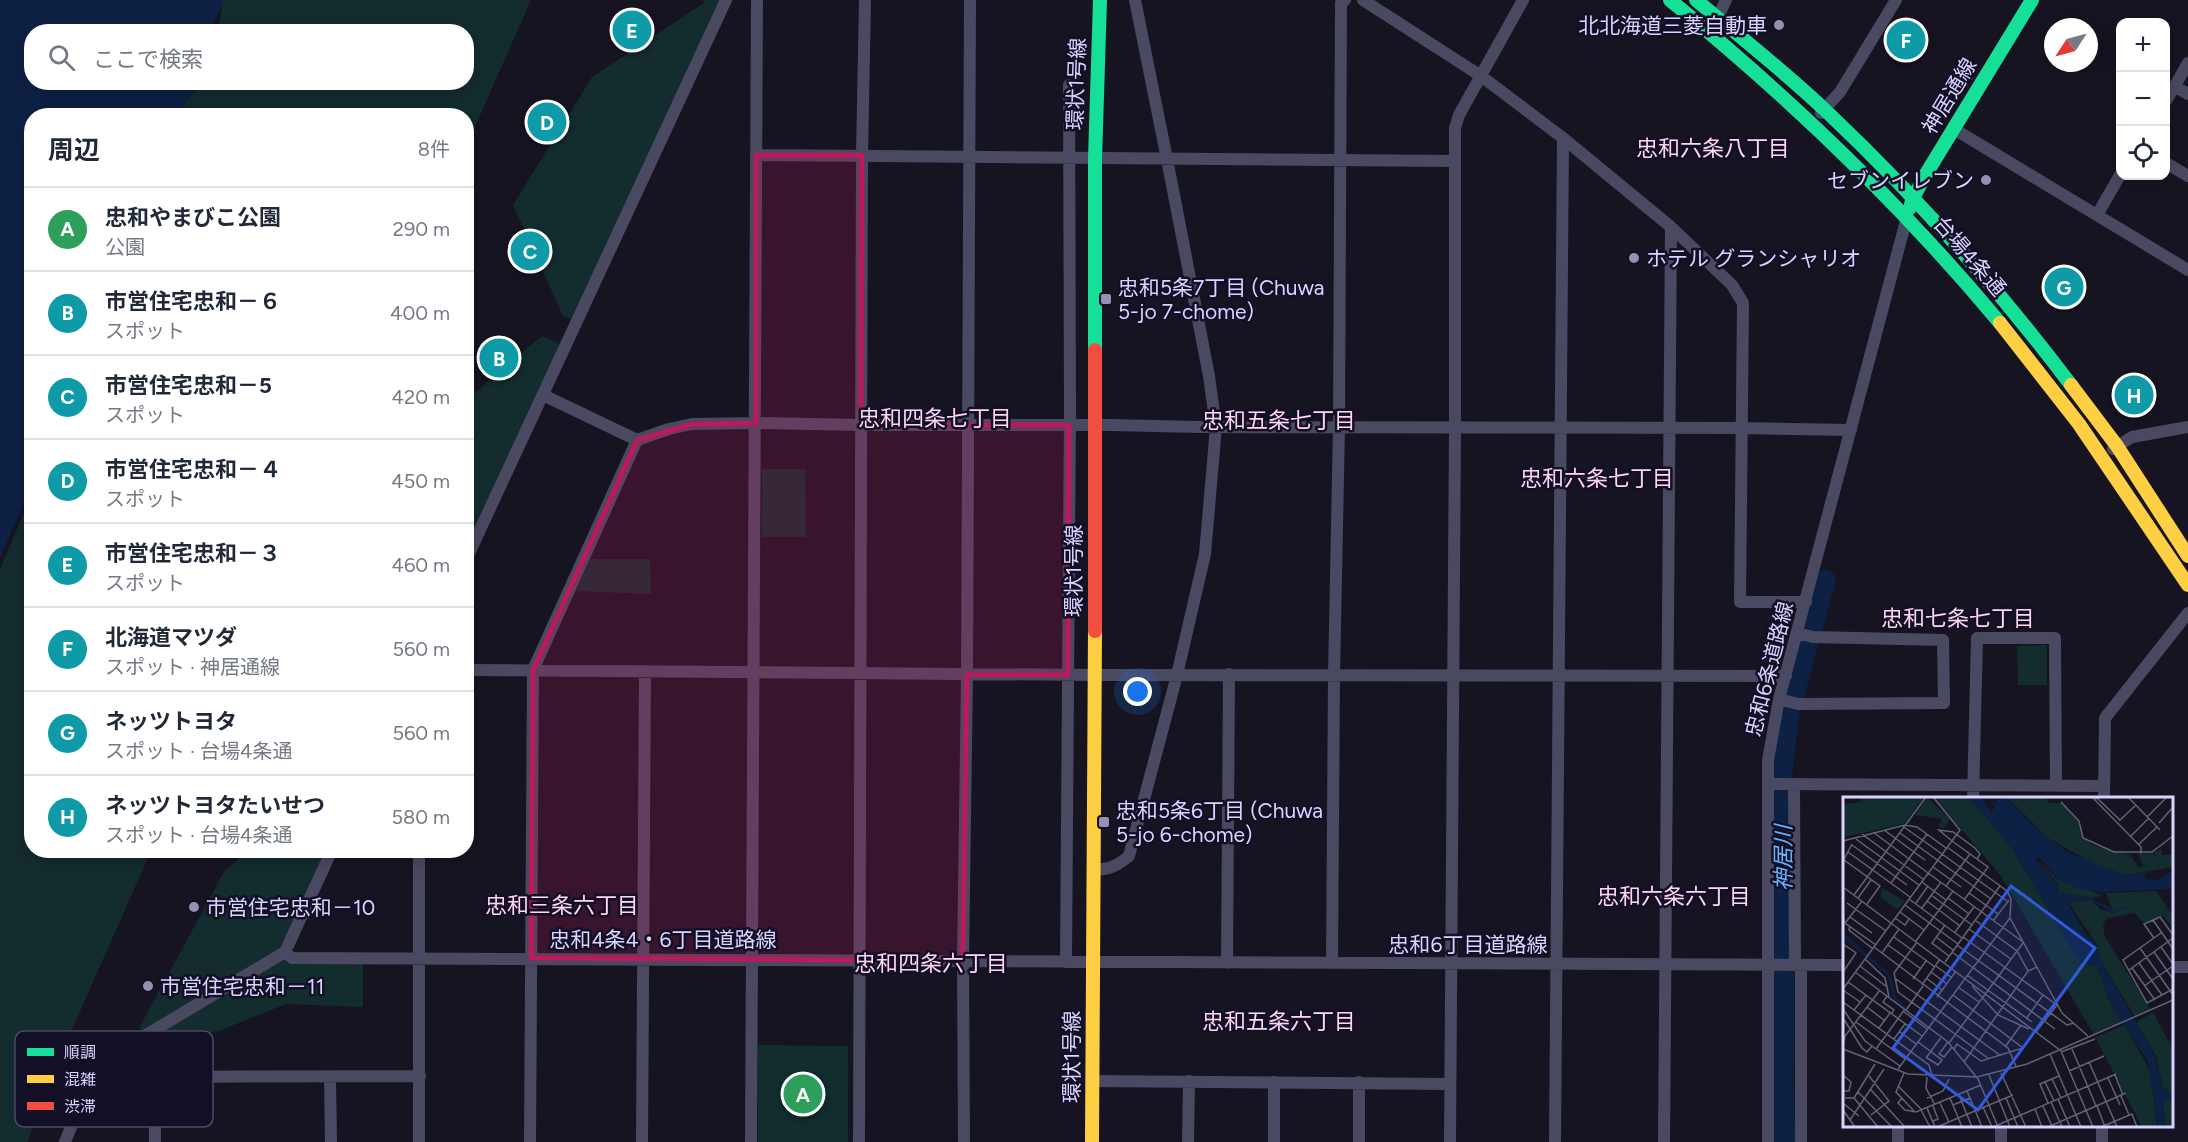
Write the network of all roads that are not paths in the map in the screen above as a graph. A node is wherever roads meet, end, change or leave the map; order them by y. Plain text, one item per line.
1 (726, 0) edge
2 (757, 0) edge
3 (865, 0) edge
4 (970, 0) edge
5 (1100, 0) edge
6 (1135, 0) edge
7 (1345, 0) edge
8 (1363, 0) edge
9 (1523, 0) edge
10 (1670, 0) edge
11 (1696, 0) edge
12 (1726, 0) edge
13 (1896, 0) edge
14 (2032, 0) edge
15 (1717, 17) junction
16 (1711, 32) junction
17 (2188, 63) edge
18 (1481, 76) junction
19 (1069, 86) dead end
20 (2174, 86) junction
21 (2170, 94) edge
22 (2188, 94) edge
23 (1824, 109) junction
24 (1811, 123) junction
25 (1954, 129) junction
26 (1563, 138) junction
27 (756, 155) junction
28 (862, 155) junction
29 (969, 156) junction
30 (1069, 158) junction
31 (1095, 159) junction
32 (1167, 159) junction
33 (1340, 160) junction
34 (1455, 161) junction
35 (2170, 165) edge
36 (2188, 176) edge
37 (2119, 180) edge
38 (1913, 198) junction
39 (2097, 215) junction
40 (1907, 217) junction
41 (1671, 227) junction
42 (2188, 254) edge
43 (2185, 268) edge
44 (543, 395) junction
45 (756, 423) junction
46 (967, 424) junction
47 (861, 425) junction
48 (1094, 425) junction
49 (1069, 426) junction
50 (1216, 427) junction
51 (1339, 427) junction
52 (2188, 427) edge
53 (1455, 428) junction
54 (1743, 428) junction
55 (1561, 429) junction
56 (1669, 429) junction
57 (1851, 430) junction
58 (638, 440) junction
59 (2117, 446) junction
60 (2103, 457) junction
61 (474, 543) edge
62 (2188, 556) edge
63 (2188, 585) edge
64 (1806, 602) junction
65 (2188, 613) edge
66 (1804, 635) junction
67 (474, 670) edge
68 (533, 670) junction
69 (645, 672) junction
70 (754, 673) junction
71 (861, 673) junction
72 (1229, 674) junction
73 (967, 675) junction
74 (1068, 675) junction
75 (1095, 675) junction
76 (1177, 675) junction
77 (1452, 675) junction
78 (1334, 676) junction
79 (1786, 676) junction
80 (1559, 677) junction
81 (1668, 677) junction
82 (1787, 701) junction
83 (1782, 784) junction
84 (1888, 785) junction
85 (1974, 785) junction
86 (2056, 785) junction
87 (2104, 792) edge
88 (1888, 797) edge
89 (1973, 797) edge
90 (328, 858) edge
91 (419, 858) edge
92 (1095, 870) junction
93 (285, 952) junction
94 (418, 957) junction
95 (531, 958) junction
96 (642, 958) junction
97 (859, 959) junction
98 (753, 960) junction
99 (963, 961) junction
100 (1066, 962) junction
101 (1092, 962) junction
102 (1227, 963) junction
103 (1332, 963) junction
104 (1451, 963) junction
105 (1556, 964) junction
106 (1666, 964) junction
107 (1787, 965) junction
108 (1843, 965) edge
109 (153, 1031) edge
110 (420, 1076) junction
111 (213, 1077) edge
112 (330, 1077) junction
113 (1092, 1081) junction
114 (1189, 1081) junction
115 (1274, 1082) junction
116 (1359, 1082) junction
117 (1450, 1084) junction
118 (71, 1127) edge
119 (65, 1142) edge
120 (331, 1142) edge
121 (419, 1142) edge
122 (530, 1142) edge
123 (642, 1142) edge
124 (751, 1142) edge
125 (859, 1142) edge
126 (964, 1142) edge
127 (1092, 1142) edge
128 (1188, 1142) edge
129 (1274, 1142) edge
130 (1359, 1142) edge
131 (1450, 1142) edge
132 (1555, 1142) edge
133 (1664, 1142) edge
134 (1768, 1142) edge
135 (1801, 1142) edge

1 - 44 street
2 - 27 street
3 - 28 street
4 - 29 street
5 - 31 main road, 環状1号線
6 - 32 street
7 - 33 street
8 - 18 street
9 - 18 street
10 - 16 main road, 台場4条通
11 - 15 main road, 台場4条通
12 - 15 street
13 - 23 street
14 - 25 main road, 神居通線
15 - 16 street
15 - 23 main road, 台場4条通
16 - 24 main road, 台場4条通
17 - 20 street
18 - 26 street
18 - 34 street
19 - 30 street
20 - 21 street
20 - 22 street
23 - 24 street
23 - 38 main road, 台場4条通
24 - 40 main road, 台場4条通
25 - 38 main road, 神居通線
25 - 39 street
26 - 41 street
26 - 55 street
27 - 28 street
27 - 45 street
28 - 29 street
28 - 47 street
29 - 30 street
29 - 46 street
30 - 31 street
30 - 49 street
31 - 32 street
31 - 48 main road, 環状1号線
32 - 33 street
32 - 50 street
33 - 34 street
33 - 51 street
34 - 53 street
35 - 36 street
37 - 39 street
38 - 40 main road, 神居通線
38 - 59 main road, 台場4条通
39 - 43 street
40 - 57 street, 忠和6条道路線
40 - 60 main road, 台場4条通
41 - 54 street
41 - 56 street
42 - 43 street
44 - 58 street
44 - 61 street
45 - 47 street
45 - 58 street
45 - 70 street
46 - 47 street
46 - 49 street
46 - 73 street
47 - 71 street
48 - 49 street
48 - 50 street
48 - 75 main road, 環状1号線
49 - 74 street
50 - 51 street
50 - 76 street
51 - 53 street
51 - 78 street
52 - 59 street
53 - 55 street
53 - 77 street
54 - 56 street
54 - 57 street
54 - 64 street
55 - 56 street
55 - 80 street
56 - 81 street
57 - 64 street, 忠和6条道路線
58 - 68 street
59 - 60 street
59 - 62 main road, 台場4条通
60 - 63 main road, 台場4条通
64 - 66 street, 忠和6条道路線
65 - 87 street
66 - 79 street, 忠和6条道路線
66 - 82 street
67 - 68 street
68 - 69 street
68 - 95 street
69 - 70 street
69 - 96 street
70 - 71 street
70 - 98 street
71 - 73 street
71 - 97 street
72 - 76 street
72 - 78 street
72 - 102 street
73 - 74 street
73 - 99 street
74 - 75 street
74 - 100 street
75 - 76 street
75 - 92 main road, 環状1号線
76 - 92 street
77 - 78 street
77 - 80 street
77 - 104 street
78 - 103 street
79 - 81 street
79 - 82 street, 忠和6条道路線
80 - 81 street
80 - 105 street
81 - 106 street
82 - 83 street, 忠和6条道路線
83 - 84 street
83 - 107 street
83 - 107 street, 忠和6条道路線
84 - 85 street
84 - 88 street
85 - 86 street
85 - 86 street
85 - 89 street
86 - 87 street
90 - 93 street
91 - 94 street
92 - 101 main road, 環状1号線
93 - 94 street, 忠和4条4・6丁目道路線
93 - 109 street
94 - 95 street, 忠和4条4・6丁目道路線
94 - 110 street
95 - 96 street, 忠和4条4・6丁目道路線
95 - 122 street
96 - 98 street, 忠和4条4・6丁目道路線
96 - 123 street
97 - 98 street, 忠和4条4・6丁目道路線
97 - 99 street, 忠和4条4・6丁目道路線
97 - 125 street
98 - 124 street
99 - 100 street, 忠和4条4・6丁目道路線
99 - 126 street
100 - 101 street, 忠和4条4・6丁目道路線
101 - 102 street, 忠和6丁目道路線
101 - 113 main road, 環状1号線
102 - 103 street, 忠和6丁目道路線
103 - 104 street, 忠和6丁目道路線
104 - 105 street, 忠和6丁目道路線
104 - 117 street
105 - 106 street, 忠和6丁目道路線
105 - 132 street
106 - 107 street, 忠和6丁目道路線
106 - 133 street
107 - 108 street, 忠和6丁目道路線
107 - 134 street, 忠和6条道路線
107 - 135 street
110 - 112 street
110 - 121 street
111 - 112 street
112 - 120 street
113 - 114 street
113 - 127 main road, 環状1号線
114 - 115 street
114 - 128 street
115 - 116 street
115 - 129 street
116 - 117 street
116 - 130 street
117 - 131 street
118 - 119 street

